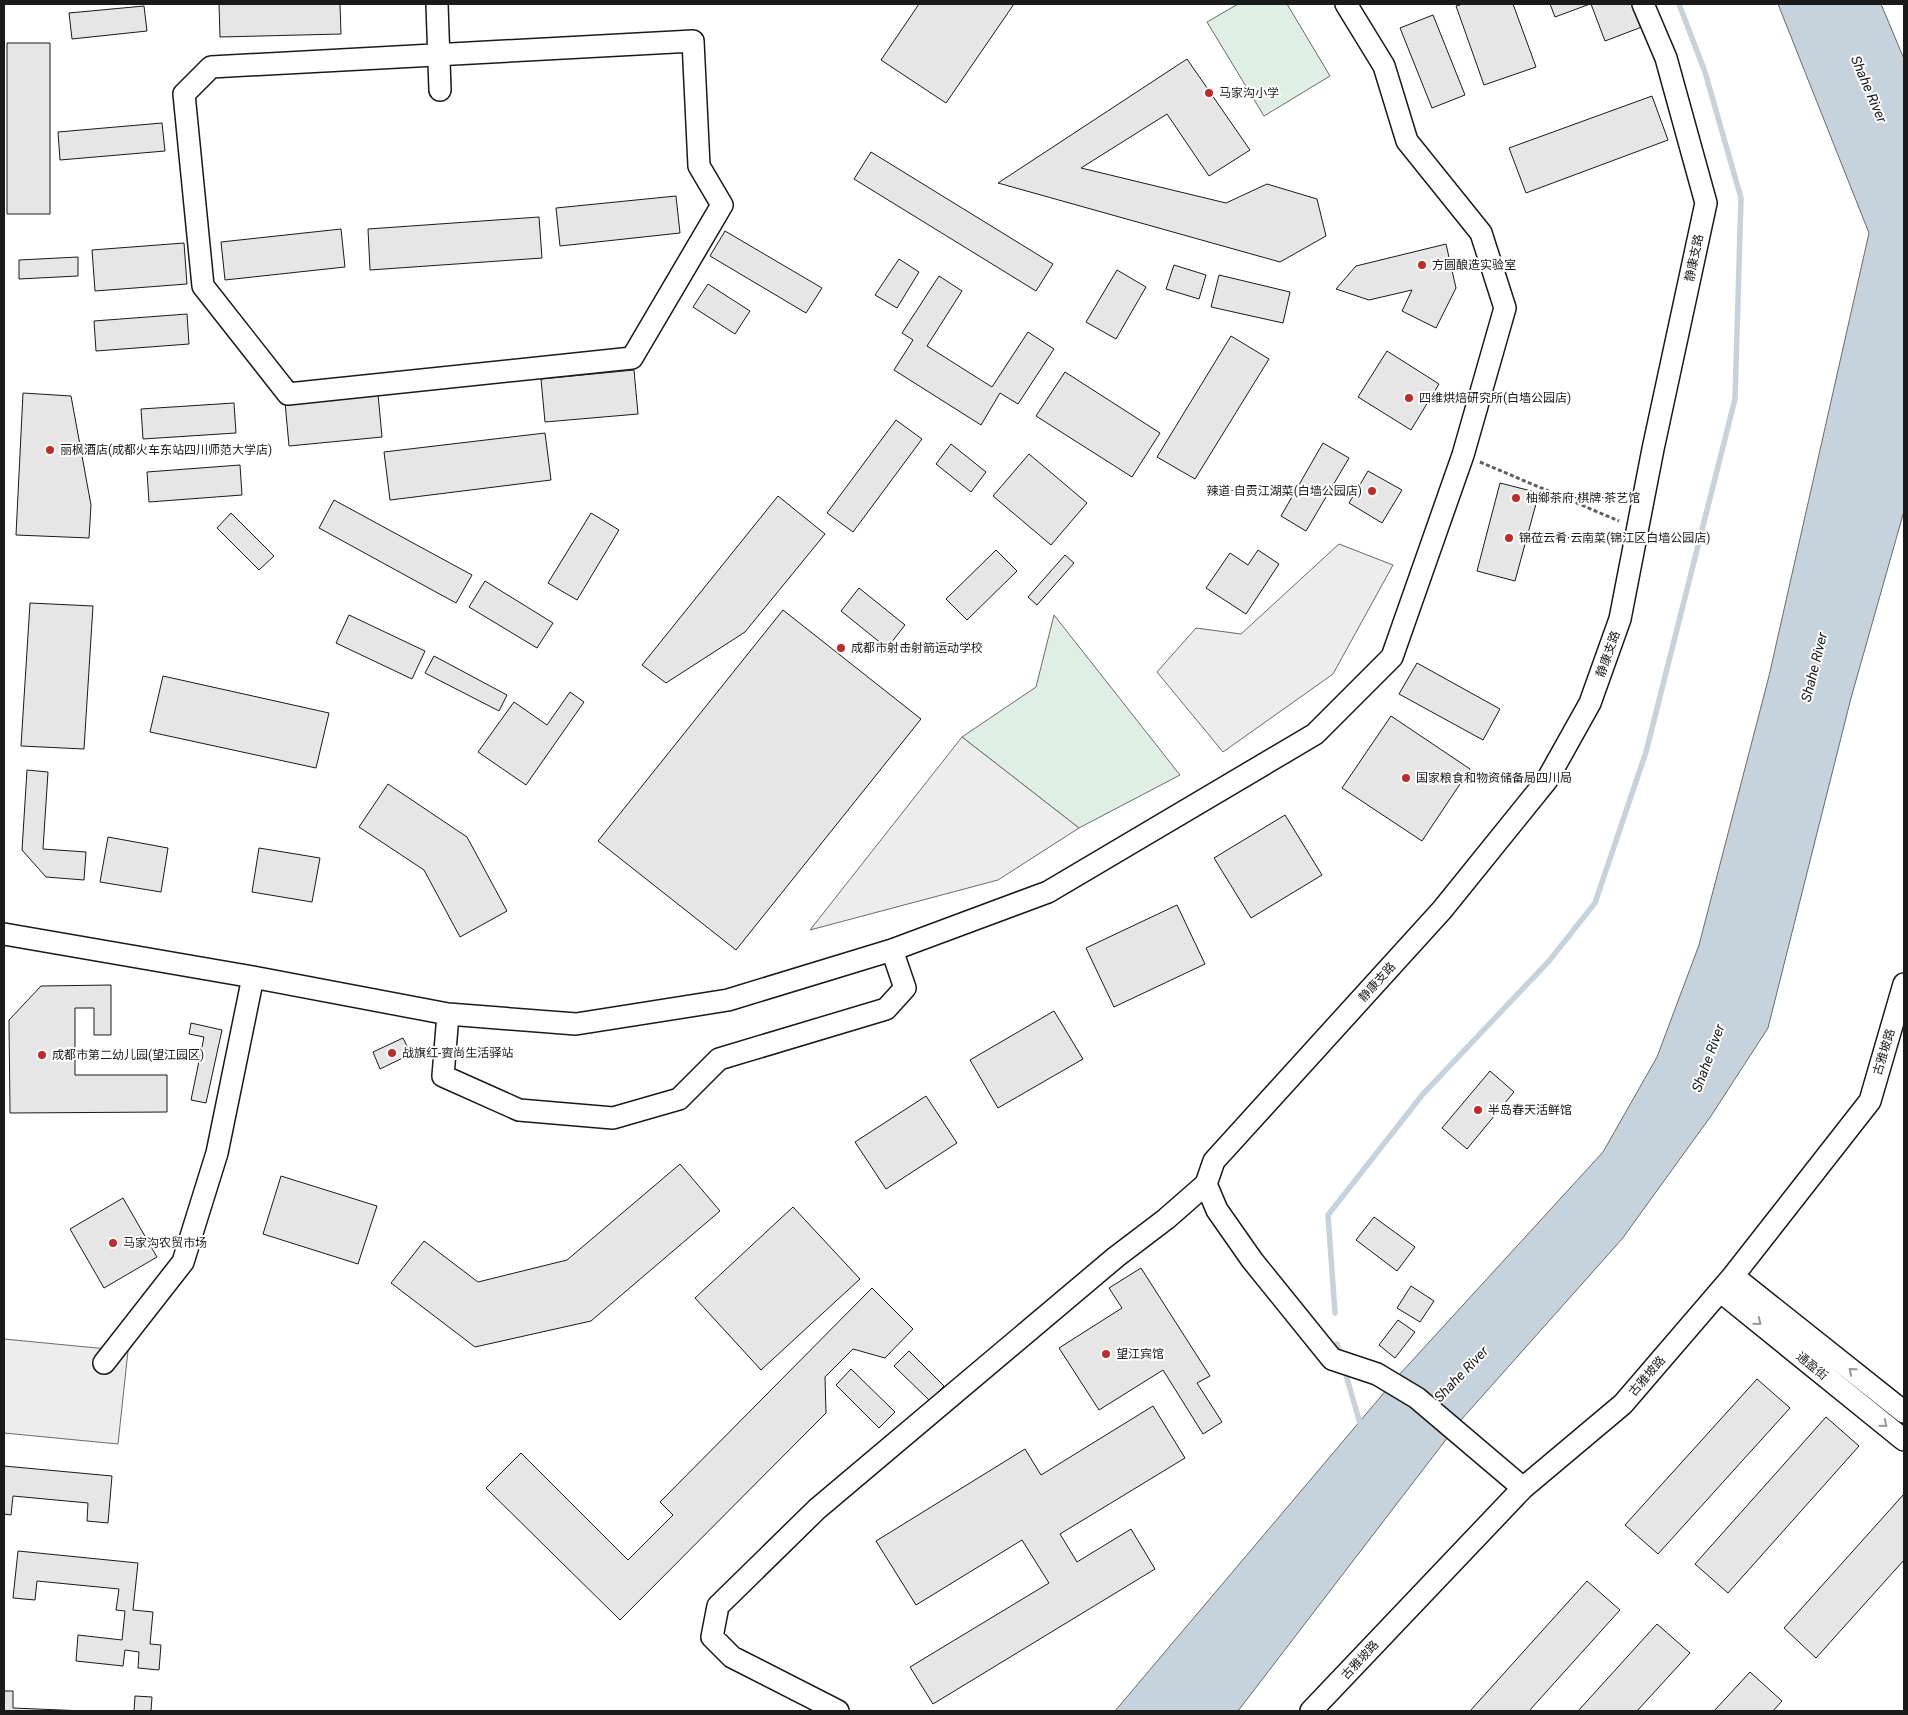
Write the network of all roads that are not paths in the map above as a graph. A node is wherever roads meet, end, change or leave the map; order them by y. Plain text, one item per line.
1 (437, 4) edge
2 (1346, 4) edge
3 (1643, 4) edge
4 (439, 54) junction
5 (440, 90) dead end
6 (4, 934) edge
7 (892, 950) junction
8 (253, 977) junction
9 (1904, 984) edge
10 (448, 1014) junction
11 (1206, 1184) junction
12 (1726, 1284) junction
13 (104, 1363) dead end
14 (1904, 1412) edge
15 (1904, 1440) edge
16 (1522, 1488) junction
17 (838, 1711) edge
18 (1311, 1711) edge

1 - 4 street
2 - 7 street
3 - 11 street, 静康支路
4 - 4 street
4 - 5 street
6 - 8 street
7 - 10 street
7 - 10 street
8 - 10 street
8 - 13 street
9 - 12 street, 古雅坡路
11 - 16 street
11 - 17 street, 静康支路
14 -> 12 street, 通盈街
12 -> 15 street, 通盈街
12 - 16 street, 古雅坡路
16 - 18 street, 古雅坡路

